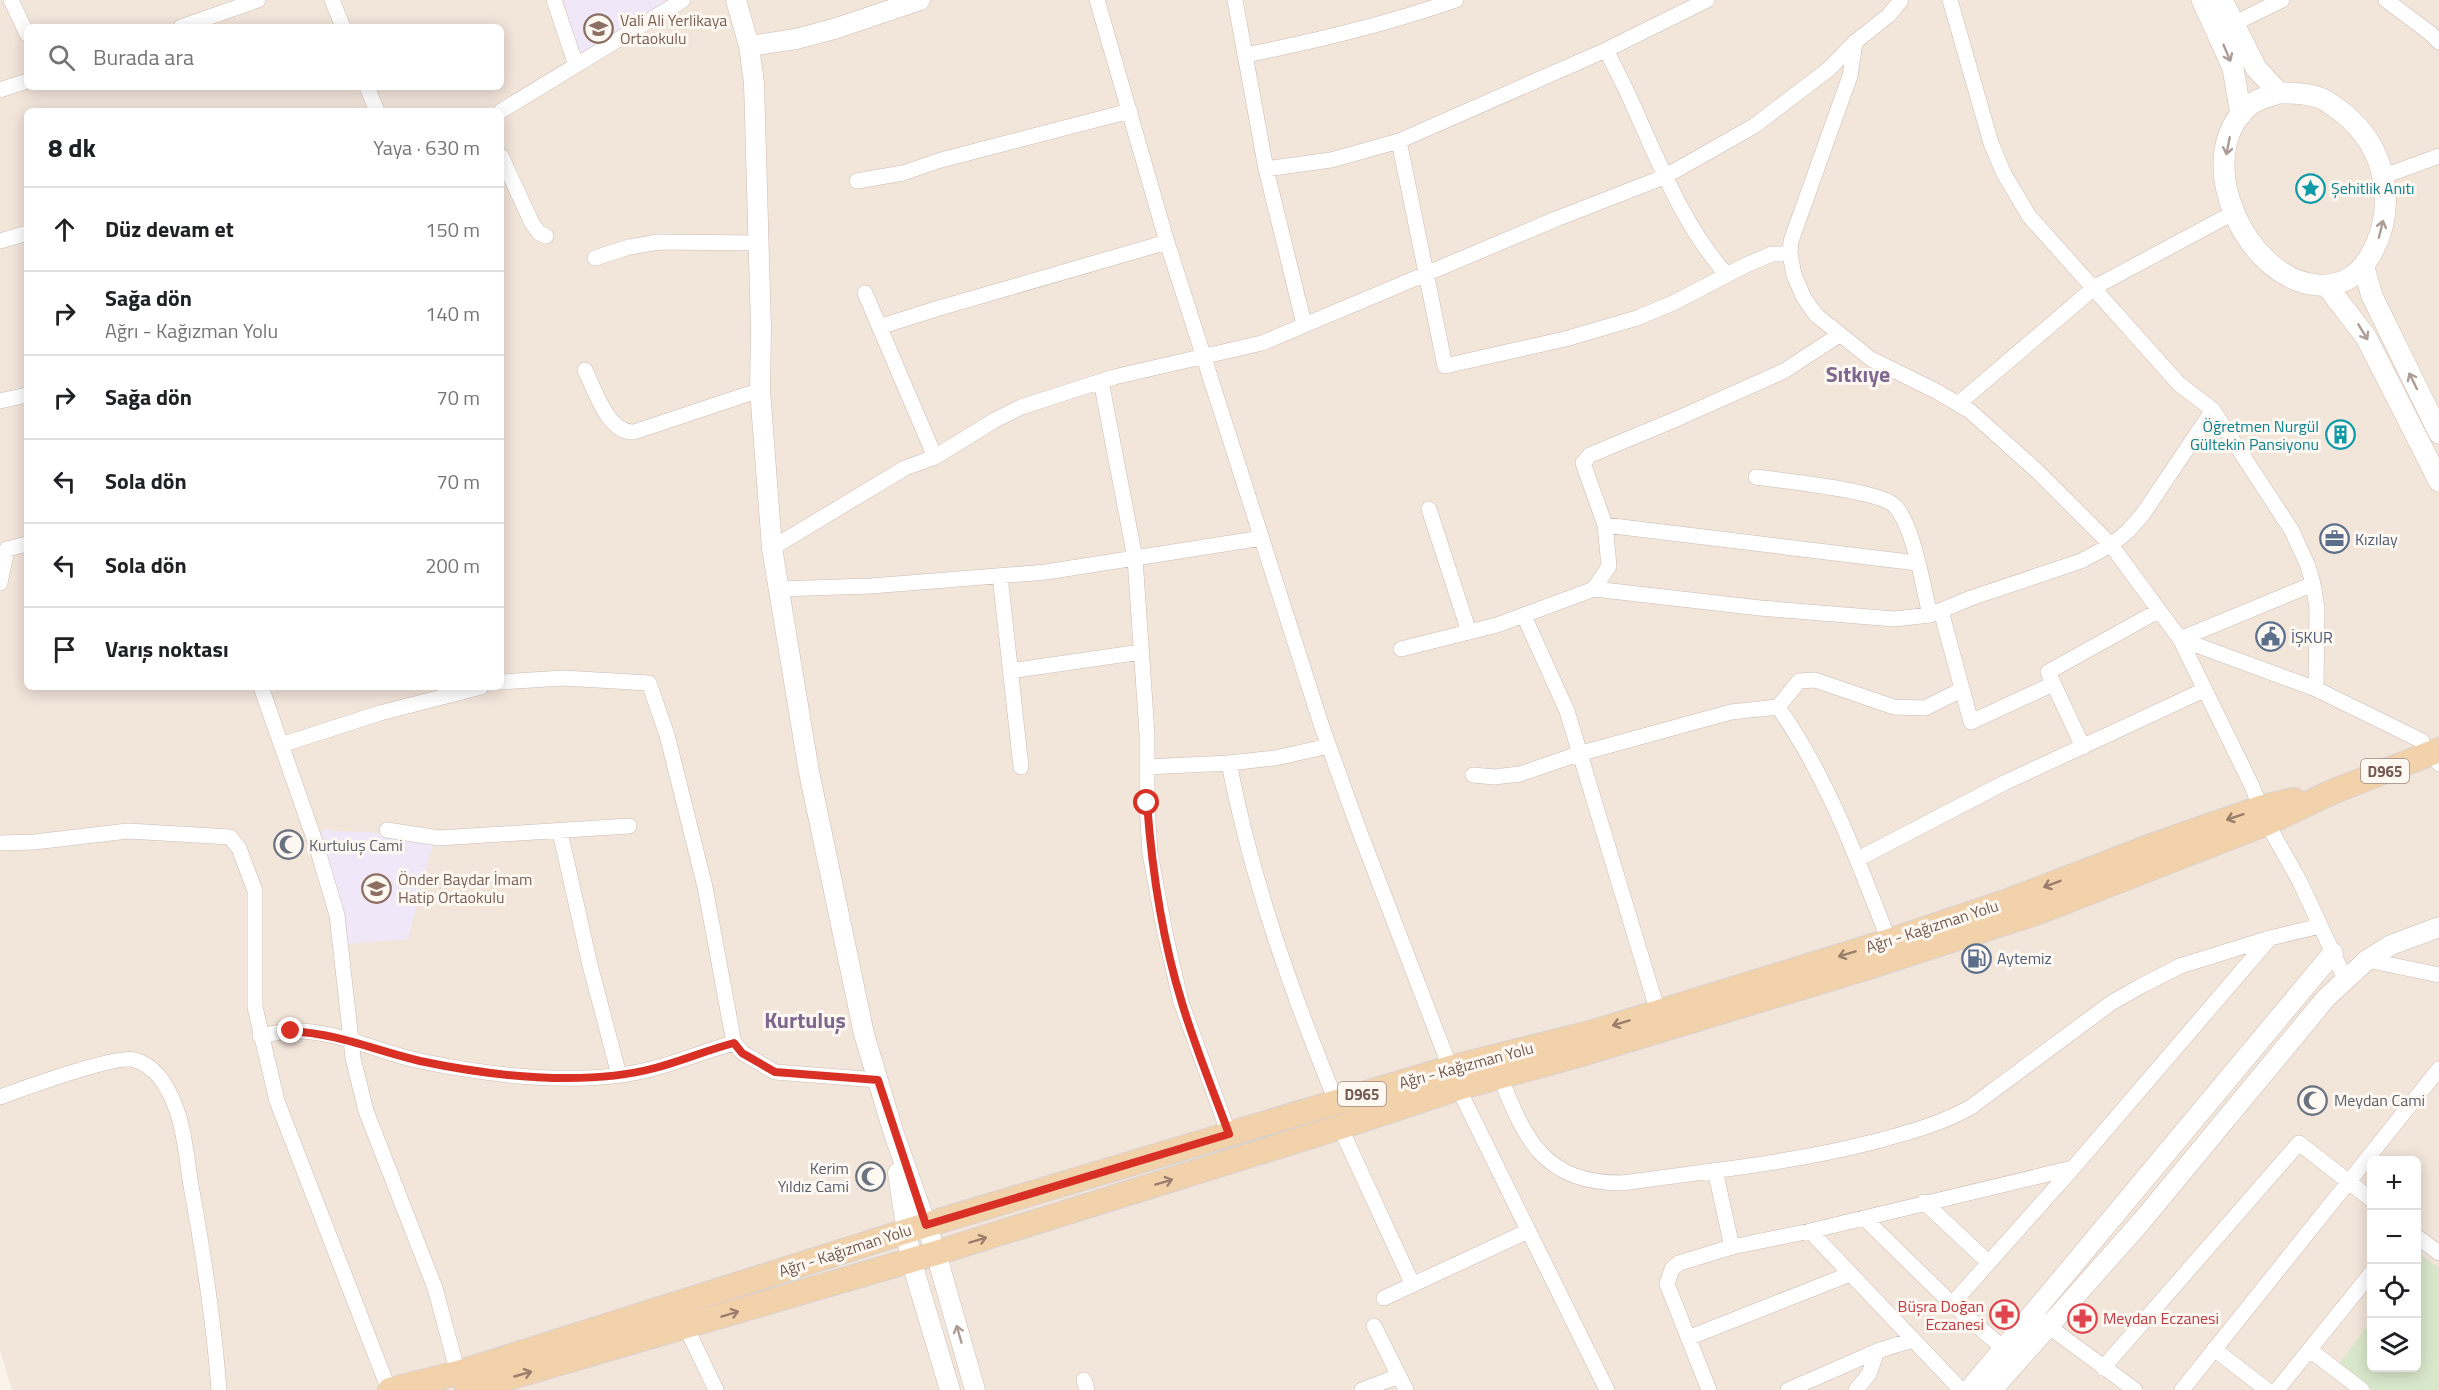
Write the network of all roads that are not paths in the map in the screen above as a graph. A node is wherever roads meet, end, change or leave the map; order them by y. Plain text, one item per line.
1 (11, 0) edge
2 (258, 0) edge
3 (332, 0) edge
4 (554, 0) edge
5 (683, 0) edge
6 (736, 0) edge
7 (920, 0) edge
8 (1097, 0) edge
9 (1235, 0) edge
10 (1456, 0) edge
11 (1707, 0) edge
12 (1901, 0) edge
13 (1950, 0) edge
14 (2202, 0) edge
15 (2222, 0) edge
16 (2282, 0) edge
17 (2386, 0) edge
18 (190, 24) edge
19 (342, 24) edge
20 (2233, 24) junction
21 (24, 28) edge
22 (2436, 33) edge
23 (1855, 42) junction
24 (749, 46) junction
25 (1606, 50) junction
26 (1245, 55) junction
27 (576, 65) junction
28 (24, 82) edge
29 (0, 90) edge
30 (368, 90) edge
31 (2279, 93) junction
32 (376, 108) edge
33 (504, 109) edge
34 (1130, 111) junction
35 (2241, 115) junction
36 (1399, 141) junction
37 (2439, 156) edge
38 (504, 162) edge
39 (1266, 169) junction
40 (2384, 176) junction
41 (1664, 177) junction
42 (857, 181) dead end
43 (2233, 213) junction
44 (24, 234) edge
45 (546, 236) dead end
46 (0, 241) edge
47 (1167, 242) junction
48 (759, 243) junction
49 (1790, 254) junction
50 (595, 258) dead end
51 (2364, 267) junction
52 (1428, 273) junction
53 (1726, 275) junction
54 (2327, 286) junction
55 (2095, 287) junction
56 (865, 293) dead end
57 (1304, 324) junction
58 (879, 327) junction
59 (1839, 335) junction
60 (1205, 357) junction
61 (585, 370) dead end
62 (1101, 381) junction
63 (760, 390) junction
64 (24, 396) edge
65 (0, 401) edge
66 (1958, 404) junction
67 (2213, 410) junction
68 (2439, 433) edge
69 (935, 457) junction
70 (1756, 477) dead end
71 (2439, 481) edge
72 (1429, 509) dead end
73 (1605, 525) junction
74 (1262, 538) junction
75 (24, 545) edge
76 (2111, 545) junction
77 (772, 548) junction
78 (1135, 558) junction
79 (1917, 563) junction
80 (1000, 576) junction
81 (0, 583) edge
82 (2313, 584) junction
83 (778, 589) junction
84 (1594, 589) junction
85 (2158, 611) junction
86 (1936, 613) junction
87 (1524, 616) junction
88 (1468, 632) junction
89 (2180, 639) junction
90 (1401, 649) dead end
91 (1141, 652) junction
92 (1010, 670) junction
93 (504, 682) edge
94 (2053, 684) junction
95 (2316, 689) junction
96 (262, 690) edge
97 (469, 690) edge
98 (1960, 690) junction
99 (2204, 690) junction
100 (1778, 707) junction
101 (2433, 742) edge
102 (281, 745) junction
103 (1329, 746) junction
104 (2083, 747) junction
105 (1578, 754) junction
106 (1229, 763) junction
107 (2439, 763) edge
108 (1021, 767) dead end
109 (1147, 767) junction
110 (1473, 775) dead end
111 (2264, 815) junction
112 (630, 826) dead end
113 (387, 830) dead end
114 (560, 832) junction
115 (0, 843) edge
116 (1858, 859) junction
117 (2320, 926) junction
118 (2439, 927) edge
119 (2271, 938) junction
120 (1889, 942) junction
121 (2333, 953) junction
122 (2367, 960) junction
123 (2439, 975) edge
124 (2345, 979) junction
125 (1658, 1012) junction
126 (260, 1035) junction
127 (350, 1040) junction
128 (734, 1043) junction
129 (2439, 1069) edge
130 (619, 1075) junction
131 (1500, 1076) junction
132 (1454, 1078) junction
133 (878, 1080) junction
134 (0, 1097) edge
135 (1336, 1101) junction
136 (1341, 1127) junction
137 (1229, 1134) junction
138 (2073, 1168) junction
139 (1715, 1170) junction
140 (2350, 1183) junction
141 (2367, 1196) edge
142 (1924, 1202) junction
143 (1864, 1218) junction
144 (916, 1228) junction
145 (1528, 1231) junction
146 (1810, 1231) junction
147 (2421, 1240) edge
148 (1732, 1247) junction
149 (936, 1253) junction
150 (2439, 1253) edge
151 (911, 1260) junction
152 (1988, 1262) junction
153 (1850, 1274) junction
154 (2367, 1278) edge
155 (1412, 1283) junction
156 (1384, 1298) dead end
157 (1952, 1304) junction
158 (2040, 1321) junction
159 (1374, 1326) dead end
160 (686, 1327) junction
161 (1688, 1338) junction
162 (1912, 1340) junction
163 (2214, 1349) junction
164 (2310, 1350) junction
165 (1877, 1351) junction
166 (2011, 1355) junction
167 (2103, 1368) junction
168 (1399, 1376) junction
169 (462, 1382) edge
170 (219, 1390) edge
171 (389, 1390) edge
172 (716, 1390) edge
173 (950, 1390) edge
174 (975, 1390) edge
175 (1362, 1390) edge
176 (1406, 1390) edge
177 (1607, 1390) edge
178 (1709, 1390) edge
179 (1788, 1390) edge
180 (1856, 1390) edge
181 (1961, 1390) edge
182 (1969, 1390) edge
183 (1992, 1390) edge
184 (2135, 1390) edge
185 (2182, 1390) edge
186 (2268, 1390) edge
187 (2277, 1390) edge
188 (2362, 1390) edge

1 - 21 street
2 - 18 street
3 - 19 street
4 - 27 street
5 - 27 street
6 - 24 street
7 - 24 street
8 - 34 street
9 - 26 street
10 - 26 street
11 - 25 street
12 - 23 street
13 - 55 street
14 -> 35 main road
15 - 20 main road
16 - 20 street
17 - 22 street
20 - 31 main road
23 - 41 street
23 - 49 street
24 - 48 street
25 - 36 street
25 - 41 street
26 - 39 street
27 - 33 street
28 - 29 street
30 - 32 street
31 - 35 main road
31 - 40 main road
34 - 42 street
34 - 47 street
35 -> 43 main road
36 - 39 street
36 - 52 street
37 - 40 street
38 - 45 street
39 - 57 street
51 -> 40 main road
41 - 52 street
41 - 53 street
43 - 54 main road
43 - 55 street
44 - 46 street
47 - 58 street
47 - 60 street
48 - 50 street
48 - 63 street
49 - 53 street
49 - 59 street
51 - 54 main road
68 -> 51 main road
52 - 53 street
52 - 57 street
54 -> 71 main road
55 - 66 street
55 - 67 street
56 - 58 street
57 - 60 street
58 - 69 street
59 - 66 street
59 - 73 street
60 - 62 street
60 - 74 street
61 - 63 street
62 - 69 street
62 - 78 street
63 - 77 street
64 - 65 street
66 - 76 street
67 - 76 street
67 - 82 street
69 - 77 street
70 - 79 street
72 - 88 street
73 - 79 street
73 - 84 street
74 - 78 street
74 - 103 street
75 - 81 street
76 - 85 street
76 - 86 street
77 - 83 street
78 - 80 street
78 - 91 street
79 - 86 street
80 - 83 street
80 - 92 street
82 - 89 street
82 - 95 street
83 - 133 street
84 - 86 street
84 - 87 street
85 - 89 street
85 - 94 street
86 - 98 street
87 - 88 street
87 - 105 street
88 - 90 street
89 - 95 street
89 - 99 street
91 - 92 street
91 - 109 street
92 - 108 street
93 - 128 street
94 - 98 street
94 - 104 street
95 - 101 street
96 - 102 street
97 - 102 street
98 - 100 street
99 - 104 street
99 - 111 street
100 - 105 street
100 - 116 street
101 - 111 main road, Ağrı - Kağızman Yolu / D965
101 - 111 main road
102 - 127 street
103 - 106 street
103 - 132 street
104 - 116 street
105 - 110 street
105 - 125 street
106 - 109 street
106 - 135 street
107 - 111 main road
109 - 137 street
111 - 117 street
111 -> 120 main road, Ağrı - Kağızman Yolu / D965
111 - 131 main road, Ağrı - Kağızman Yolu / D965
112 - 114 street
113 - 114 street
114 - 130 street
115 - 126 street
116 - 120 street
117 - 119 street
117 - 121 street
118 - 122 street
119 - 138 street
119 - 139 street
120 -> 125 main road, Ağrı - Kağızman Yolu / D965
121 - 124 street
121 - 158 street
122 - 123 street
122 - 124 street
124 - 158 street
125 -> 132 main road, Ağrı - Kağızman Yolu / D965
126 - 127 street
126 - 171 street
127 - 130 street
127 - 169 street
128 - 130 street
128 - 133 street
129 - 140 street
131 - 132 main road, Ağrı - Kağızman Yolu / D965
131 - 139 street
132 - 135 main road, Ağrı - Kağızman Yolu / D965
132 - 136 main road, Ağrı - Kağızman Yolu / D965
132 - 145 street
133 - 144 street
134 - 170 street
135 - 137 main road, Ağrı - Kağızman Yolu / D965
149 -> 136 main road, Ağrı - Kağızman Yolu / D965
136 - 155 street
137 - 144 main road, Ağrı - Kağızman Yolu / D965
138 - 142 street
138 - 152 street
139 - 148 street
140 - 141 street
140 - 163 street
140 - 167 street
142 - 143 street
142 - 152 street
143 - 146 street
143 - 157 street
144 - 149 street
144 - 151 street
144 - 169 main road, Ağrı - Kağızman Yolu / D965
145 - 155 street
145 - 177 street
146 - 148 street
146 - 153 street
147 - 150 street
148 - 161 street
149 - 151 main road, Ağrı - Kağızman Yolu / D965
174 -> 149 street
160 -> 151 main road, Ağrı - Kağızman Yolu / D965
151 - 173 street
152 - 157 street
153 - 161 street
153 - 162 street
154 - 164 street
155 - 156 street
157 - 166 street
158 - 166 street
158 - 167 street
159 - 168 street
169 -> 160 main road, Ağrı - Kağızman Yolu / D965
160 - 172 street
161 - 178 street
162 - 165 street
162 - 181 street
163 - 185 street
163 - 186 street
164 - 187 street
164 - 188 street
165 - 179 street
165 - 180 street
166 - 182 street
166 - 183 street
167 - 184 street
168 - 175 street
168 - 176 street
169 - 171 main road, Ağrı - Kağızman Yolu / D965

